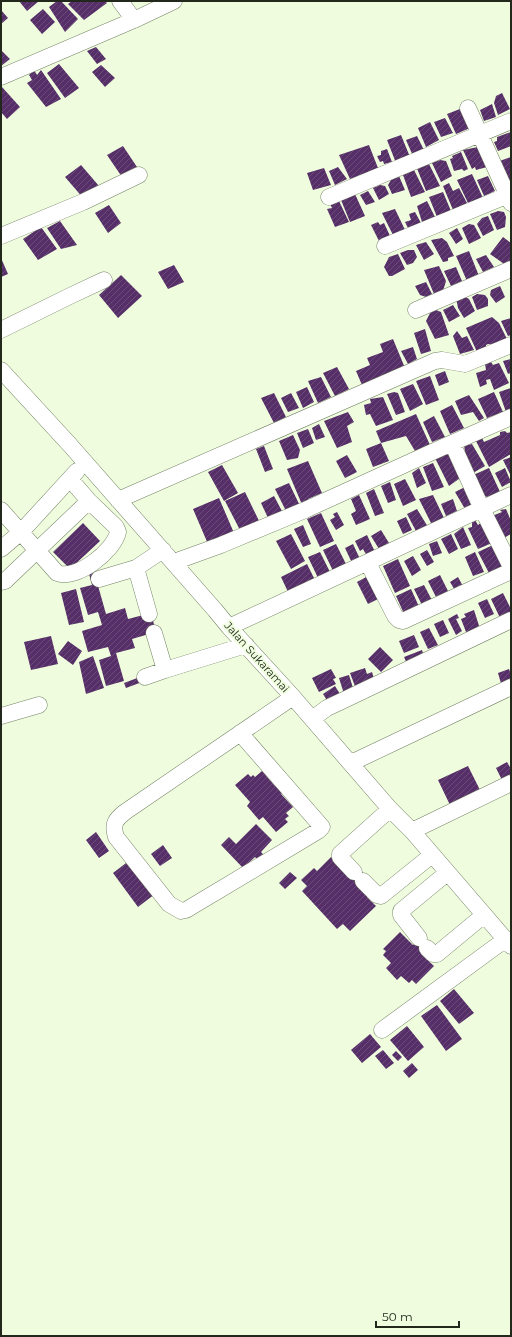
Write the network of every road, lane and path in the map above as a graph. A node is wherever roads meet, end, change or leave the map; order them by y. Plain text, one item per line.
1 (120, 1) edge
2 (174, 1) edge
3 (134, 20) junction
4 (1, 77) edge
5 (468, 108) dead end
6 (511, 121) edge
7 (480, 134) junction
8 (139, 176) dead end
9 (329, 197) dead end
10 (510, 198) edge
11 (1, 236) edge
12 (385, 246) dead end
13 (511, 269) edge
14 (104, 280) dead end
15 (416, 310) dead end
16 (1, 330) edge
17 (511, 345) edge
18 (1, 370) edge
19 (511, 417) edge
20 (452, 443) junction
21 (85, 463) junction
22 (70, 479) junction
23 (511, 495) edge
24 (118, 500) junction
25 (90, 501) junction
26 (482, 509) junction
27 (1, 510) edge
28 (21, 532) junction
29 (1, 549) edge
30 (36, 550) junction
31 (163, 550) junction
32 (174, 562) junction
33 (368, 563) junction
34 (511, 567) edge
35 (136, 568) junction
36 (511, 571) edge
37 (99, 579) dead end
38 (1, 582) edge
39 (149, 614) dead end
40 (511, 620) edge
41 (229, 627) junction
42 (154, 633) dead end
43 (246, 645) junction
44 (165, 670) junction
45 (145, 677) dead end
46 (511, 687) edge
47 (293, 697) junction
48 (39, 705) dead end
49 (1, 716) edge
50 (312, 719) junction
51 (240, 733) junction
52 (351, 763) junction
53 (511, 783) edge
54 (390, 809) junction
55 (412, 831) junction
56 (432, 855) junction
57 (447, 873) junction
58 (484, 915) junction
59 (508, 943) edge
60 (382, 1030) dead end

1 - 3 street
2 - 3 street
3 - 4 street
5 - 7 street
6 - 7 street
7 - 9 street
7 - 10 street
8 - 11 street
10 - 12 street
13 - 15 street
14 - 16 street
17 - 24 street
18 - 21 street, Jalan Sukaramai
19 - 20 street
20 - 26 street
20 - 32 street
21 - 22 street
21 - 24 street, Jalan Sukaramai
22 - 25 street
22 - 28 street
23 - 26 street
24 - 31 street, Jalan Sukaramai
25 - 30 street
25 - 30 street
26 - 33 street
26 - 34 street
27 - 28 street
28 - 29 street
28 - 30 street
30 - 38 street
31 - 32 street, Jalan Sukaramai
31 - 35 street
32 - 41 street, Jalan Sukaramai
33 - 36 street
33 - 41 street
35 - 37 street
35 - 39 street
40 - 50 street
41 - 43 street, Jalan Sukaramai
42 - 44 street
43 - 44 street
43 - 47 street, Jalan Sukaramai
44 - 45 street
46 - 52 street
47 - 50 street, Jalan Sukaramai
47 - 51 street
48 - 49 street
50 - 52 street, Jalan Sukaramai
51 - 51 street
52 - 54 street, Jalan Sukaramai
53 - 55 street
54 - 55 street, Jalan Sukaramai
54 - 56 street
55 - 56 street, Jalan Sukaramai
56 - 57 street, Jalan Sukaramai
57 - 58 street, Jalan Sukaramai
57 - 58 street
58 - 59 street, Jalan Sukaramai
59 - 60 street

